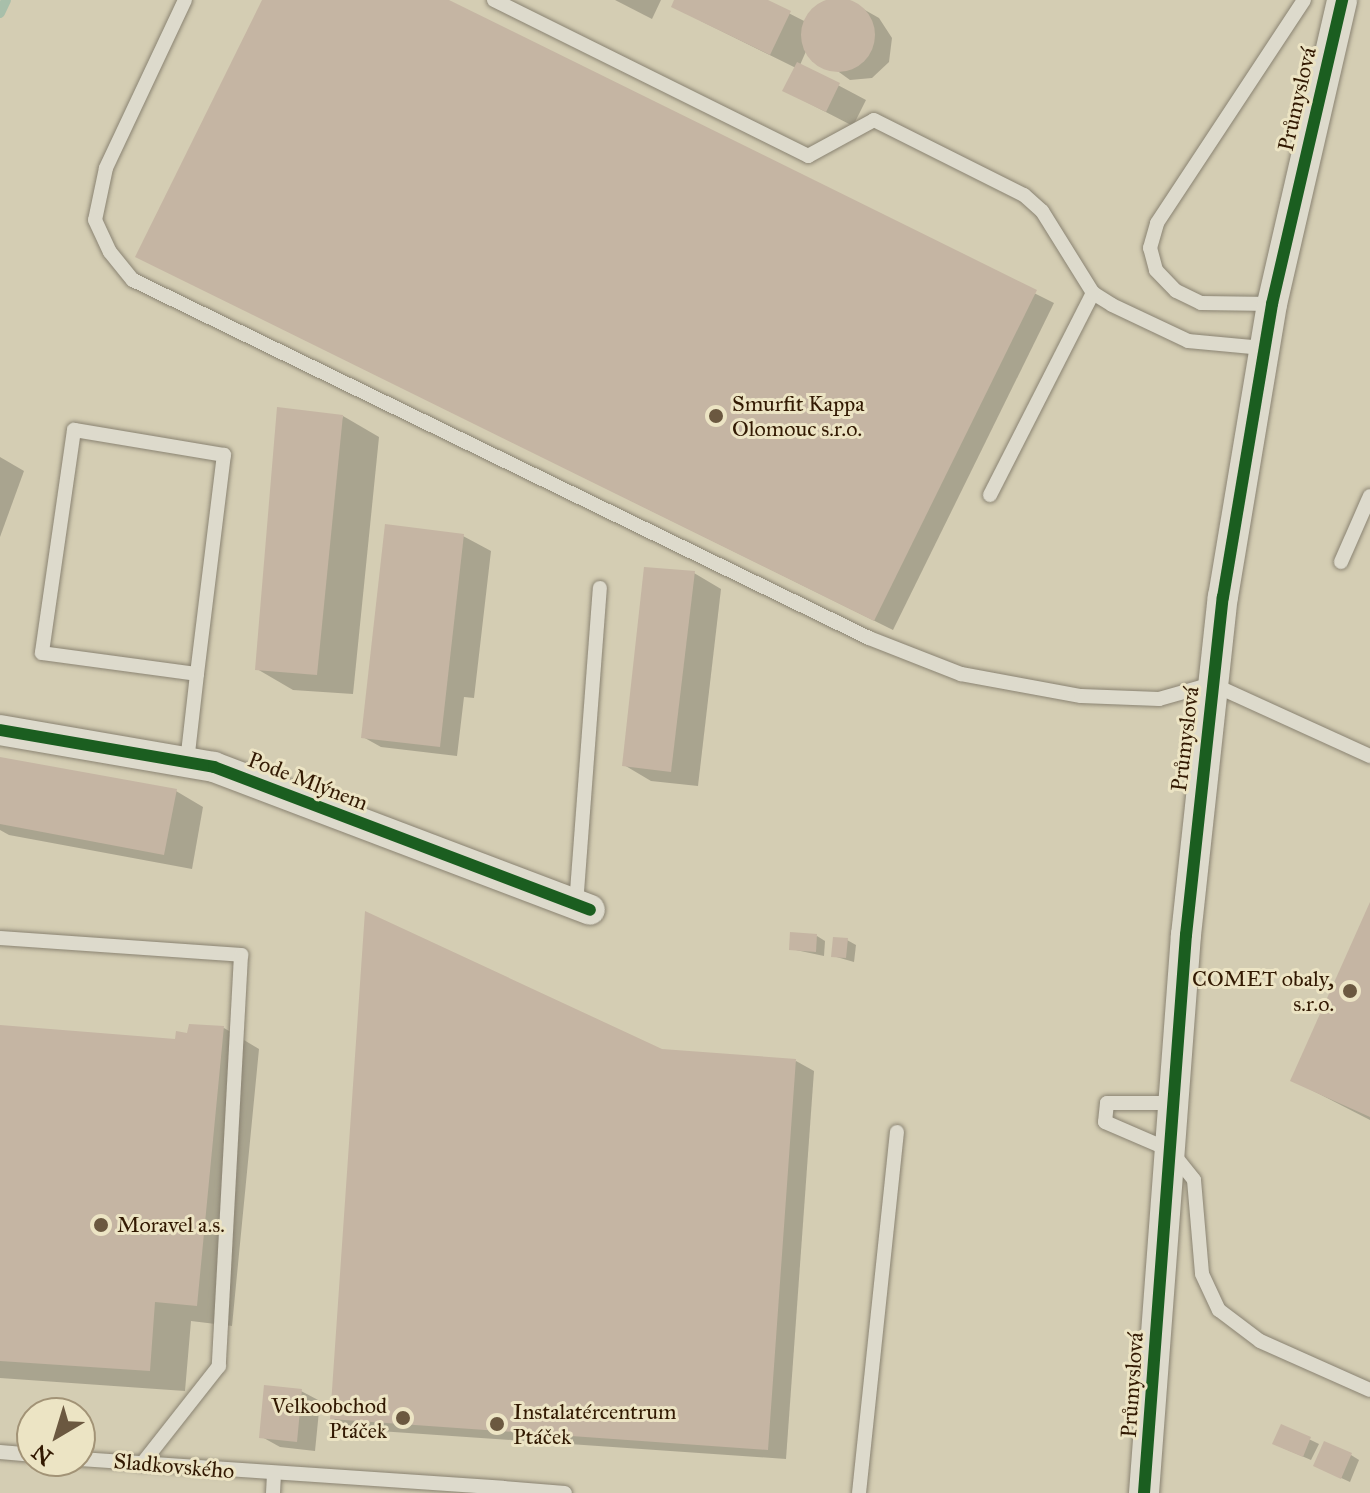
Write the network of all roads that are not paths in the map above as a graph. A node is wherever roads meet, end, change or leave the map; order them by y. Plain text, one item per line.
1 (185, 0) edge
2 (494, 0) edge
3 (1304, 0) edge
4 (1342, 0) edge
5 (1093, 293) junction
6 (1272, 304) junction
7 (1263, 348) junction
8 (990, 495) dead end
9 (1370, 496) edge
10 (1341, 562) dead end
11 (600, 588) dead end
12 (197, 674) junction
13 (1212, 684) junction
14 (0, 730) edge
15 (1370, 756) edge
16 (187, 762) junction
17 (583, 907) joint
18 (0, 938) edge
19 (1173, 1103) junction
20 (897, 1132) dead end
21 (1170, 1150) junction
22 (1370, 1390) edge
23 (96, 1460) edge
24 (142, 1464) junction
25 (274, 1474) junction
26 (503, 1491) edge
27 (273, 1493) edge
28 (565, 1493) edge
29 (859, 1493) edge
30 (1144, 1493) edge

1 - 13 lane
2 - 5 lane
3 - 6 lane
4 - 6 street, Průmyslová
5 - 7 lane
5 - 8 lane
6 - 7 street, Průmyslová
7 - 13 street, Průmyslová
9 - 10 lane
11 - 17 lane
12 - 12 lane
12 - 16 lane
13 - 15 lane
13 - 19 street, Průmyslová
14 - 16 street, Pode Mlýnem
16 - 17 street, Pode Mlýnem
18 - 24 lane
19 - 21 street, Průmyslová
19 - 21 lane
20 - 29 lane
21 - 22 lane
21 - 30 street, Průmyslová
23 - 24 lane, Sladkovského
24 - 25 lane, Sladkovského
25 - 26 lane, Sladkovského
25 - 27 lane
26 - 28 lane, Sladkovského

